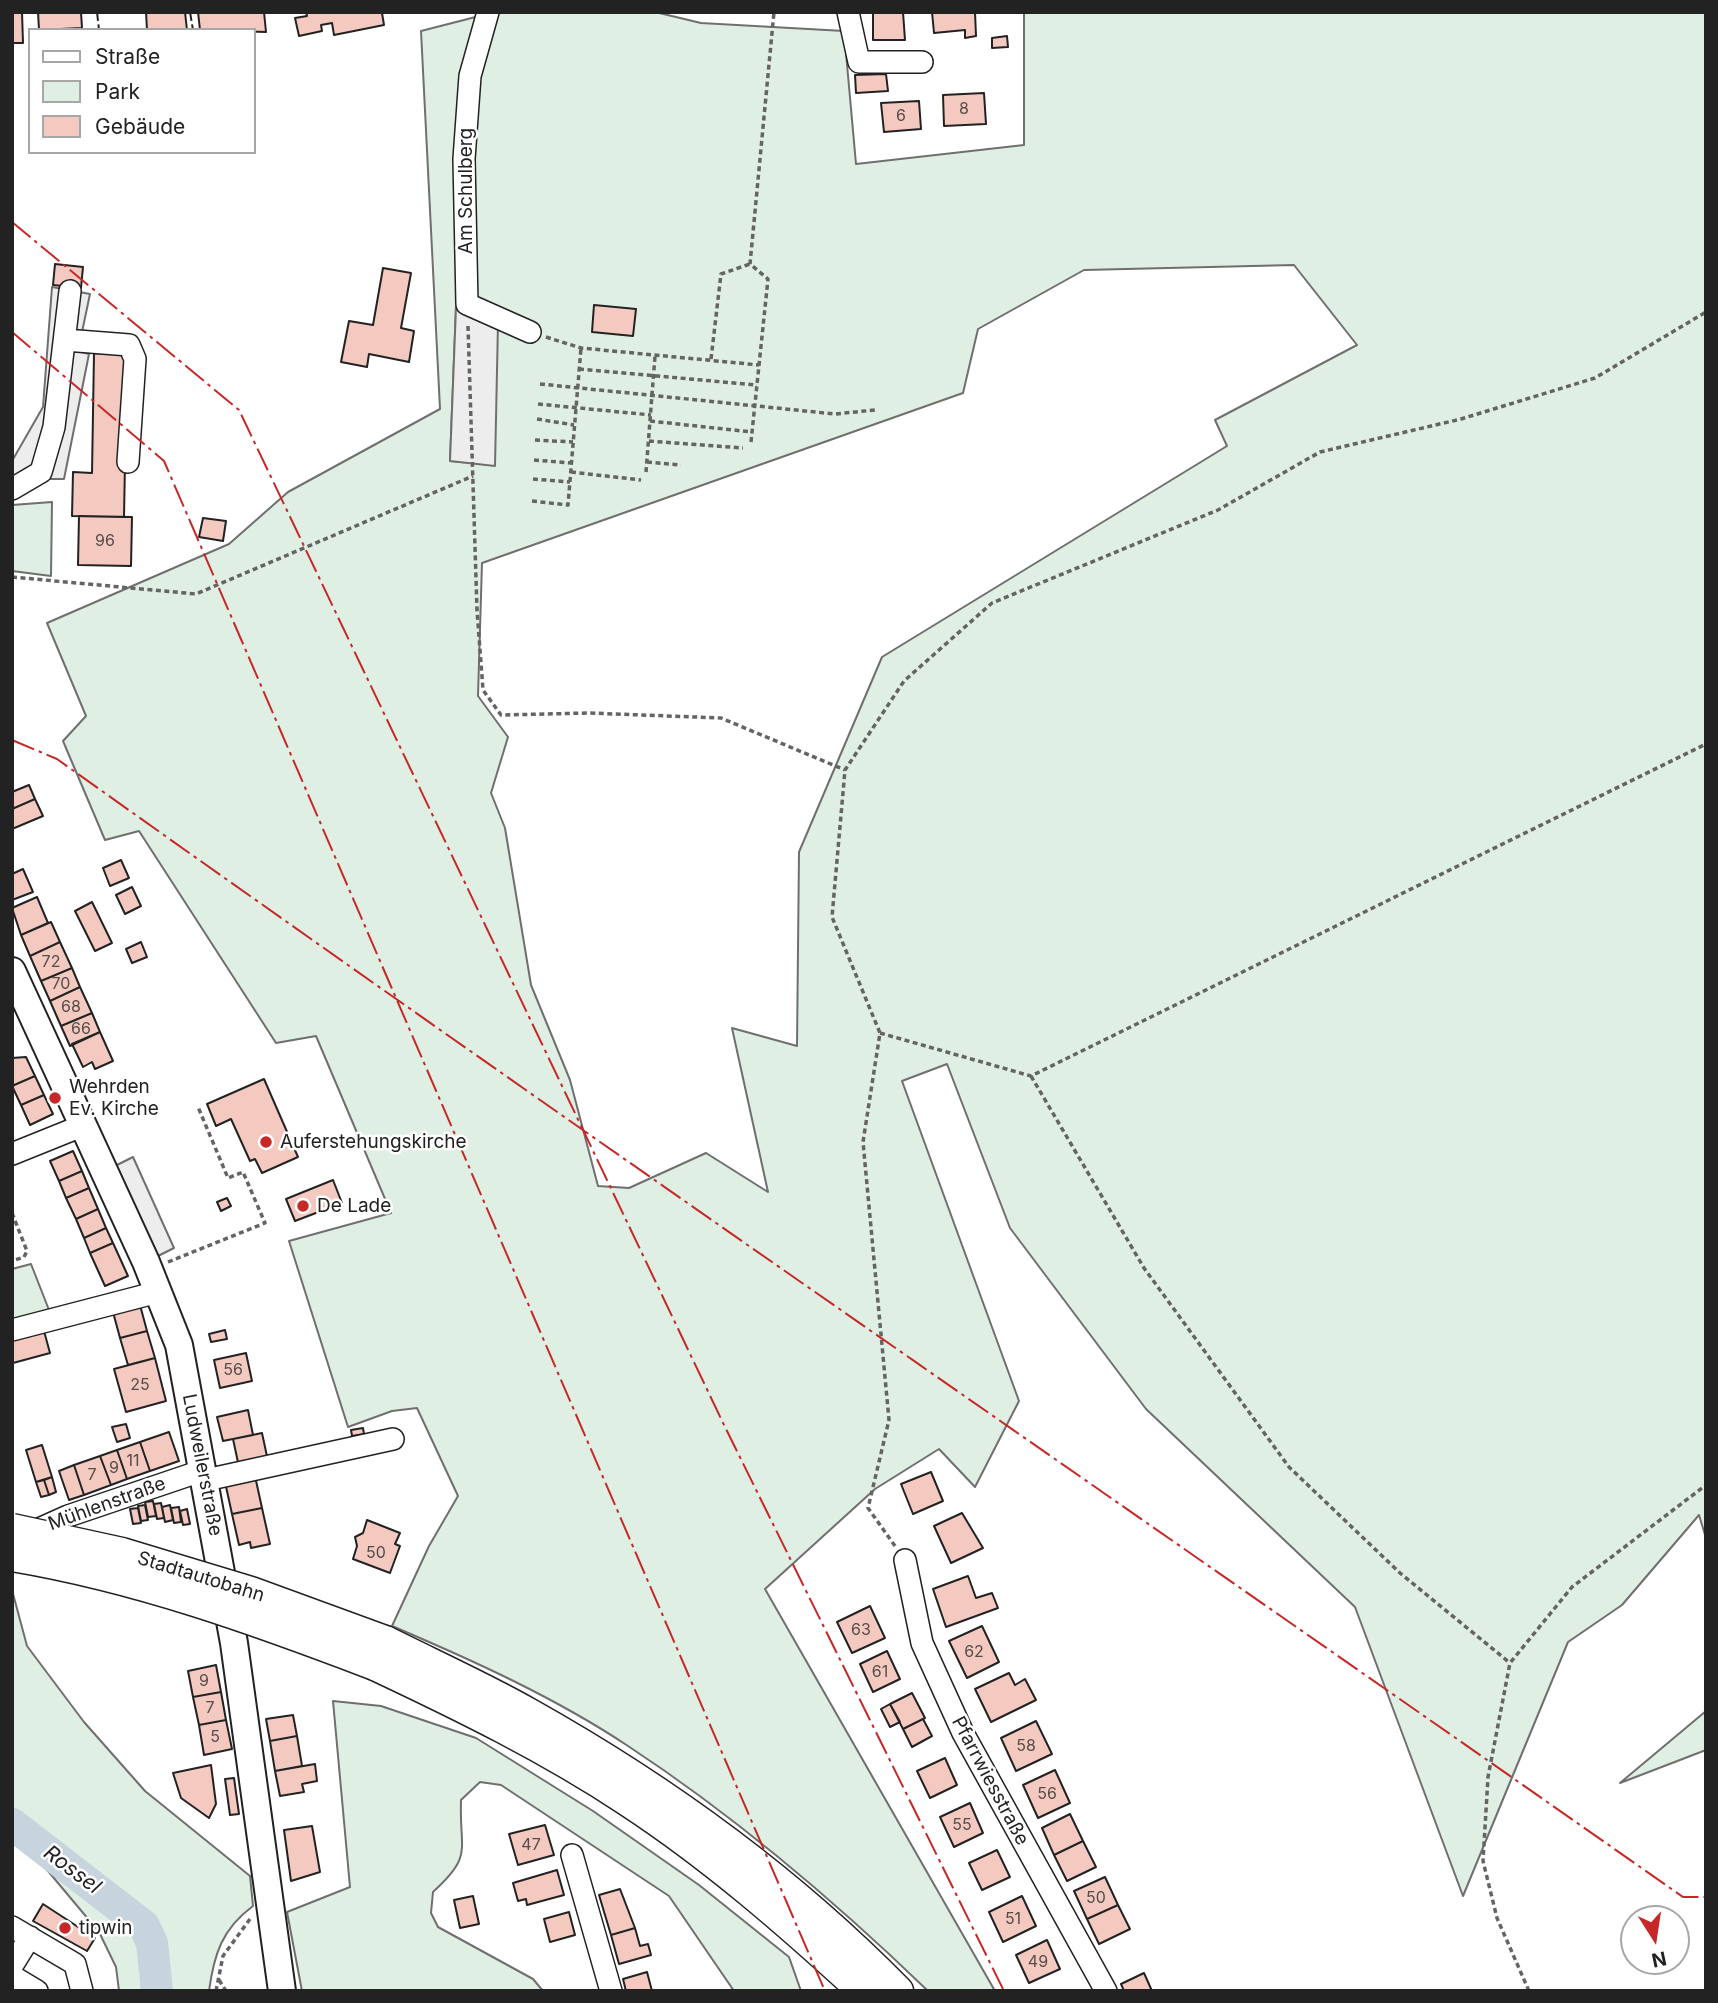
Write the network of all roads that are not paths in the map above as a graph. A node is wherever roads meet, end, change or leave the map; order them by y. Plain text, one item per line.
1 (488, 12) edge
2 (848, 12) edge
3 (922, 62) dead end
4 (69, 291) dead end
5 (530, 332) road end
6 (65, 340) junction
7 (128, 462) dead end
8 (12, 489) edge
9 (12, 971) edge
10 (84, 1125) junction
11 (12, 1154) edge
12 (154, 1280) junction
13 (12, 1330) edge
14 (393, 1439) dead end
15 (205, 1475) junction
16 (12, 1529) edge
17 (12, 1541) edge
18 (12, 1556) edge
19 (905, 1560) road end
20 (380, 1653) junction
21 (572, 1855) dead end
22 (21, 1932) edge
23 (12, 1966) edge
24 (82, 1991) edge
25 (282, 1991) edge
26 (611, 1991) edge
27 (863, 1991) edge
28 (898, 1991) edge
29 (1106, 1991) edge

1 - 5 street, Am Schulberg
2 - 3 street
4 - 6 street
6 - 7 street
6 - 8 street
9 - 10 main road, Ludweilerstraße
10 - 11 street
10 - 12 main road, Ludweilerstraße
12 - 13 street
12 - 15 main road, Ludweilerstraße
14 - 15 street, Mühlenstraße
15 - 17 street, Mühlenstraße
15 - 25 main road, Ludweilerstraße
16 - 20 highway, Stadtautobahn, bridge
18 - 20 highway, bridge
19 - 29 street, Pfarrwiesstraße
20 - 27 highway
20 - 28 highway
21 - 26 street
22 - 23 street
22 - 24 street

